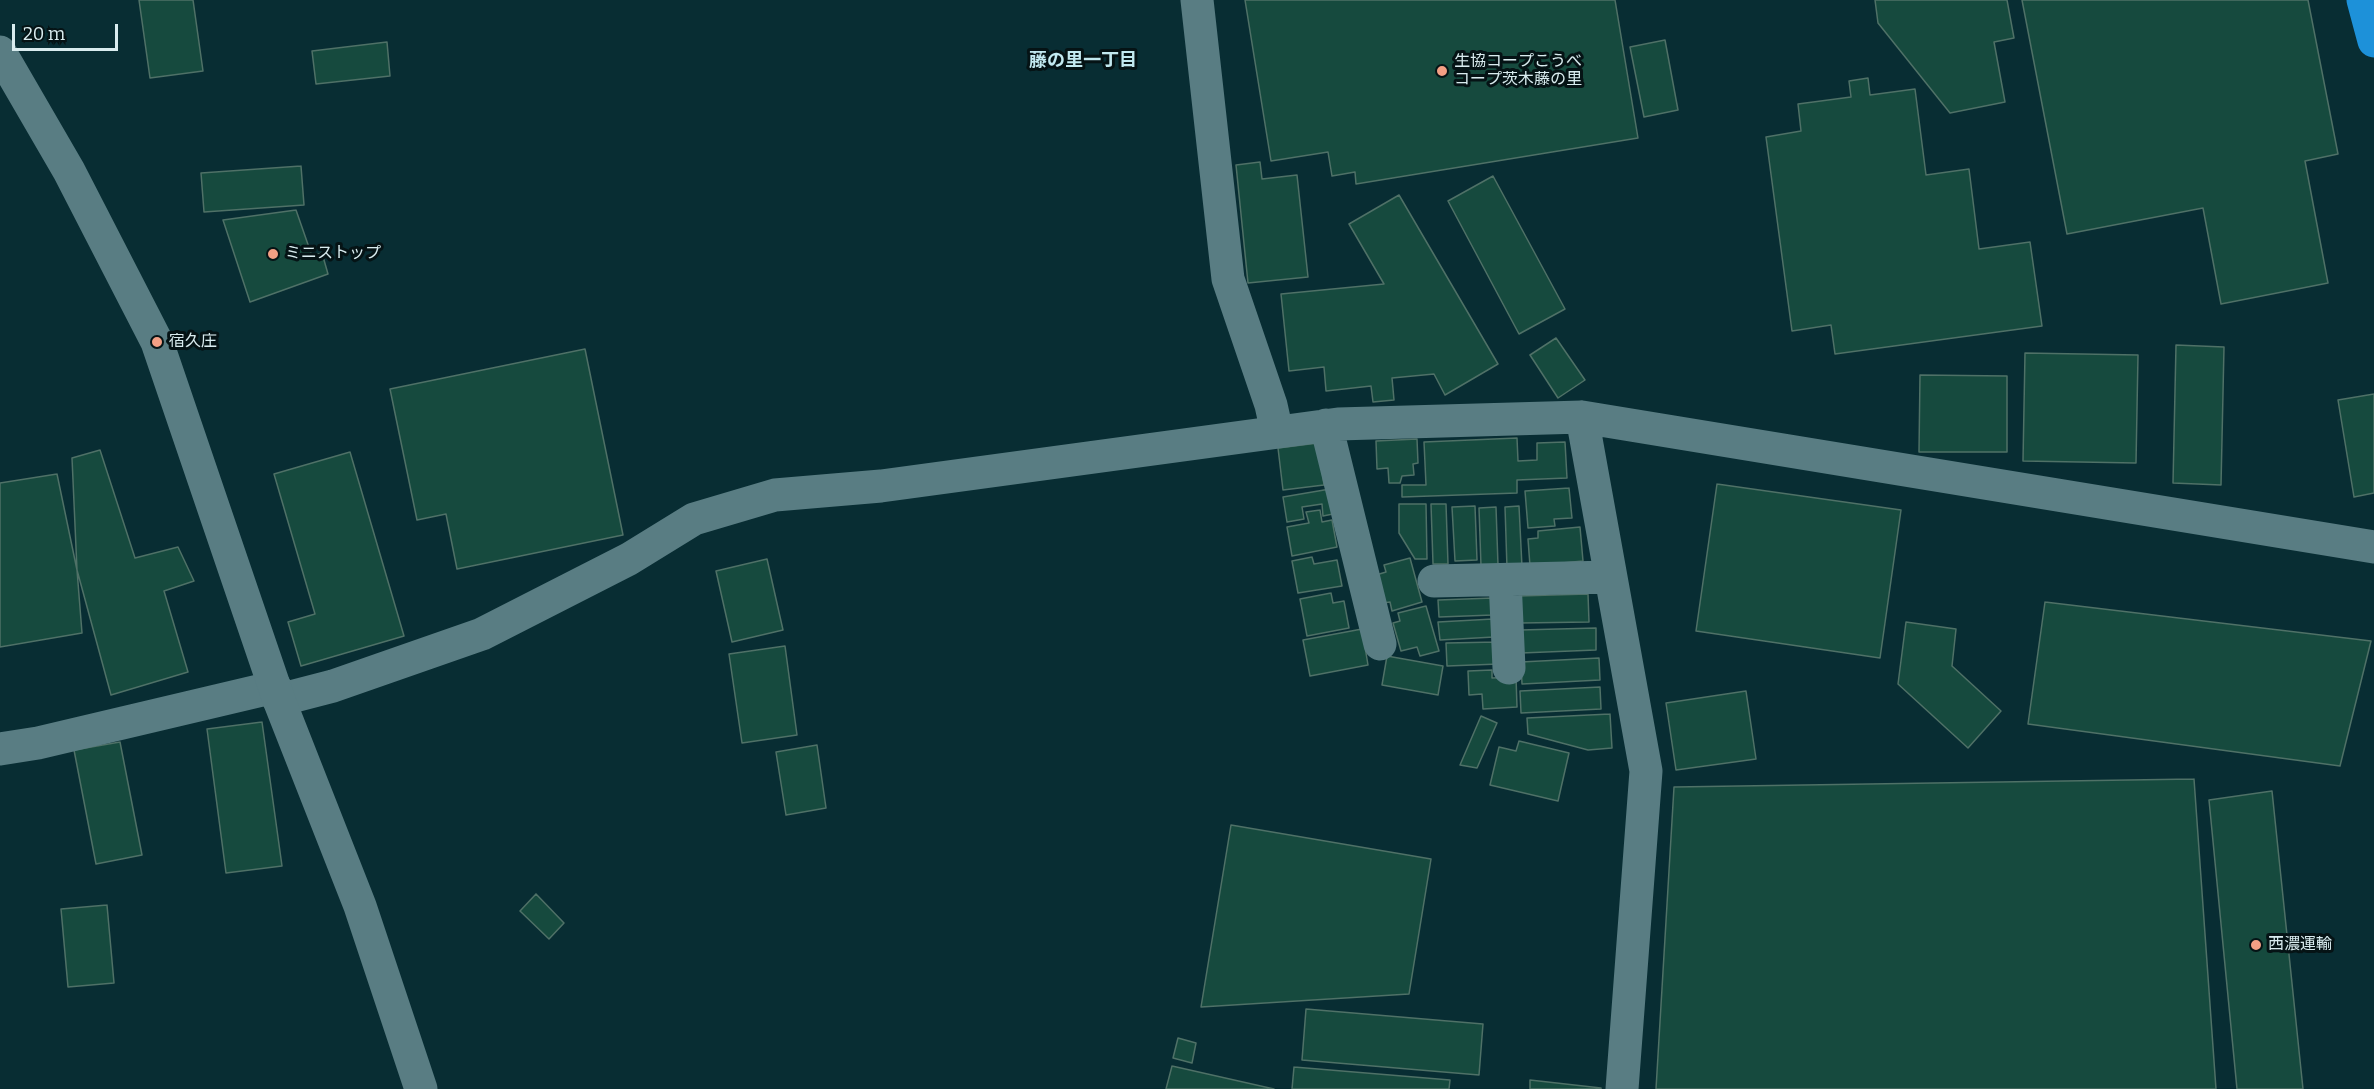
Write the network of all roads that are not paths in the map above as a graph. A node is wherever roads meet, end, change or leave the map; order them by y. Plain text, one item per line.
1 (1197, 0) edge
2 (2363, 0) edge
3 (2374, 41) edge
4 (0, 51) edge
5 (1582, 417) junction
6 (1326, 425) junction
7 (1277, 432) junction
8 (2374, 547) edge
9 (1611, 577) junction
10 (1504, 580) junction
11 (1434, 581) dead end
12 (1380, 644) dead end
13 (1509, 668) dead end
14 (277, 693) junction
15 (0, 749) edge
16 (422, 1089) edge
17 (1622, 1089) edge

1 - 7 street
2 - 3 highway
4 - 14 street
5 - 6 street
5 - 8 street
5 - 9 street
6 - 7 street
6 - 12 street
7 - 14 street
9 - 10 street
9 - 17 street
10 - 11 street
10 - 13 street
14 - 15 street
14 - 16 street

